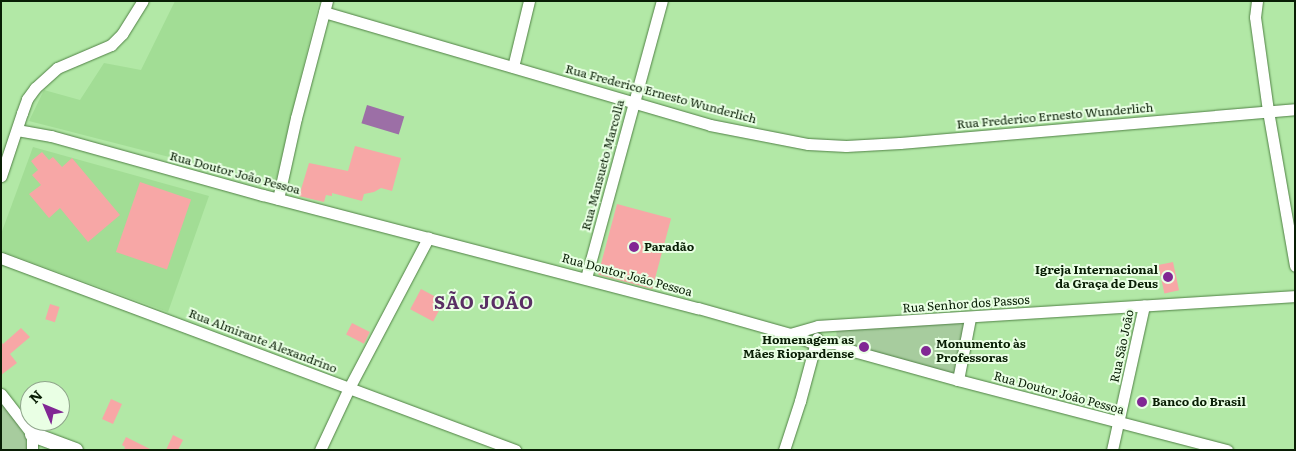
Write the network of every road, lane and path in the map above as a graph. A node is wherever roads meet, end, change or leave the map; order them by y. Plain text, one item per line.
1 (143, 1) edge
2 (529, 1) edge
3 (662, 1) edge
4 (1256, 1) edge
5 (326, 7) edge
6 (513, 66) junction
7 (634, 103) junction
8 (1295, 109) edge
9 (1268, 111) junction
10 (17, 130) junction
11 (1, 176) edge
12 (278, 199) junction
13 (428, 238) junction
14 (1, 258) edge
15 (1295, 266) edge
16 (586, 278) junction
17 (1295, 296) edge
18 (1144, 306) junction
19 (970, 318) junction
20 (836, 325) junction
21 (818, 326) junction
22 (790, 334) junction
23 (836, 343) junction
24 (816, 344) junction
25 (958, 380) junction
26 (349, 388) junction
27 (1, 394) edge
28 (1120, 423) junction
29 (32, 434) junction
30 (32, 450) edge
31 (75, 450) edge
32 (320, 450) edge
33 (516, 450) edge
34 (784, 450) edge
35 (1112, 450) edge
36 (1227, 450) edge

1 - 10 street
2 - 6 street
3 - 7 street, Rua Mansueto Marcolla
4 - 9 street
5 - 6 street, Rua Frederico Ernesto Wunderlich
5 - 12 street
6 - 7 street, Rua Frederico Ernesto Wunderlich
7 - 9 street, Rua Frederico Ernesto Wunderlich
7 - 16 street, Rua Mansueto Marcolla
8 - 9 street, Rua Frederico Ernesto Wunderlich
9 - 15 street
10 - 11 street
10 - 12 street, Rua Doutor João Pessoa
12 - 13 street, Rua Doutor João Pessoa
13 - 16 street, Rua Doutor João Pessoa
13 - 26 street
14 - 26 street, Rua Almirante Alexandrino
16 - 22 street, Rua Doutor João Pessoa
17 - 18 street, Rua Senhor dos Passos
18 - 19 street, Rua Senhor dos Passos
18 - 28 street, Rua São João
19 - 20 street, Rua Senhor dos Passos
19 - 25 street
20 - 21 street, Rua Senhor dos Passos
20 - 23 street
21 - 22 street, Rua Senhor dos Passos
21 - 24 street
22 - 24 street, Rua Doutor João Pessoa
23 - 24 street, Rua Doutor João Pessoa
23 - 25 street, Rua Doutor João Pessoa
24 - 34 street
25 - 28 street, Rua Doutor João Pessoa
26 - 32 street
26 - 33 street, Rua Almirante Alexandrino
27 - 29 street
28 - 35 street, Rua São João
28 - 36 street, Rua Doutor João Pessoa
29 - 30 street
29 - 31 street

